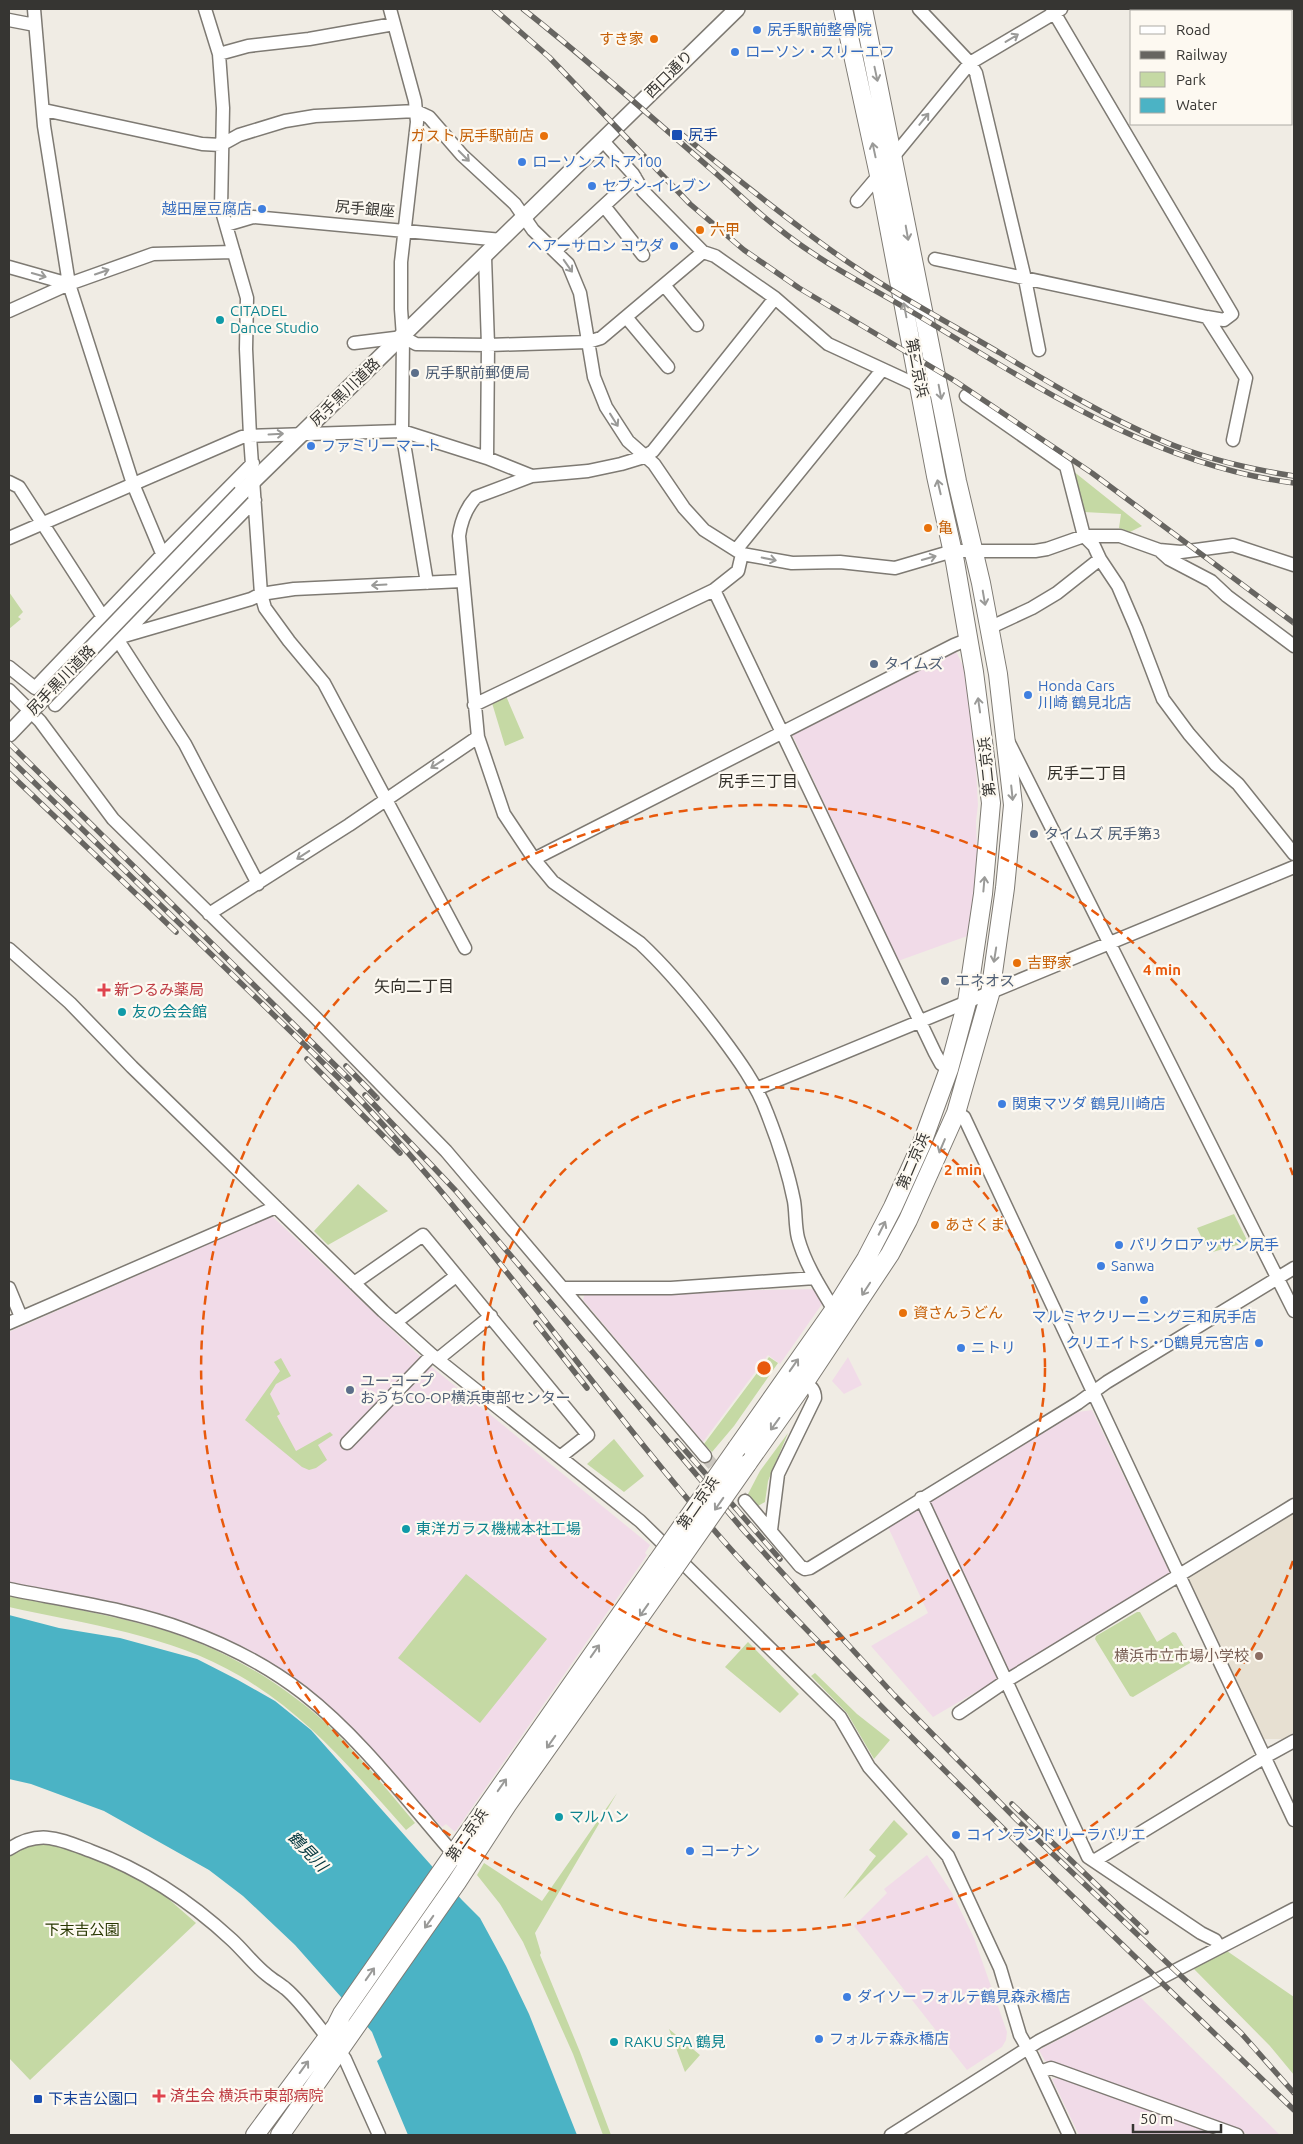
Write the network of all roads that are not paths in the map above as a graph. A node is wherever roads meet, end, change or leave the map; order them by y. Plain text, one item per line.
1 (34, 9) edge
2 (204, 9) edge
3 (390, 9) edge
4 (737, 9) edge
5 (843, 9) edge
6 (862, 9) edge
7 (919, 9) edge
8 (1056, 10) edge
9 (9, 20) edge
10 (394, 24) junction
11 (35, 26) junction
12 (219, 54) junction
13 (970, 63) junction
14 (44, 110) junction
15 (416, 111) junction
16 (602, 140) junction
17 (221, 145) junction
18 (893, 157) junction
19 (879, 175) junction
20 (635, 177) junction
21 (857, 201) dead end
22 (604, 206) junction
23 (525, 217) junction
24 (226, 225) junction
25 (405, 229) junction
26 (502, 240) junction
27 (555, 251) junction
28 (234, 252) junction
29 (703, 252) junction
30 (643, 255) dead end
31 (485, 256) junction
32 (934, 259) dead end
33 (9, 267) edge
34 (1025, 280) junction
35 (69, 284) junction
36 (664, 285) junction
37 (775, 298) junction
38 (9, 311) edge
39 (626, 317) junction
40 (1207, 317) junction
41 (697, 325) dead end
42 (403, 336) junction
43 (588, 342) junction
44 (354, 343) dead end
45 (488, 344) junction
46 (1039, 350) dead end
47 (668, 367) dead end
48 (882, 370) junction
49 (921, 388) junction
50 (966, 396) dead end
51 (402, 431) junction
52 (303, 434) junction
53 (250, 436) junction
54 (1233, 440) dead end
55 (644, 457) junction
56 (487, 458) junction
57 (253, 463) junction
58 (532, 476) junction
59 (254, 480) junction
60 (9, 482) edge
61 (133, 484) junction
62 (248, 497) junction
63 (43, 523) junction
64 (1084, 536) junction
65 (9, 538) edge
66 (972, 550) junction
67 (1159, 550) junction
68 (953, 551) junction
69 (739, 552) junction
70 (162, 555) junction
71 (1100, 559) junction
72 (1294, 565) edge
73 (174, 582) junction
74 (462, 582) junction
75 (427, 583) junction
76 (714, 590) junction
77 (261, 594) junction
78 (103, 616) junction
79 (989, 628) junction
80 (121, 639) junction
81 (969, 639) junction
82 (1294, 646) edge
83 (9, 667) edge
84 (9, 690) edge
85 (55, 705) dead end
86 (474, 705) junction
87 (31, 711) junction
88 (783, 732) junction
89 (9, 734) edge
90 (478, 738) junction
91 (1006, 738) junction
92 (386, 798) junction
93 (1294, 854) edge
94 (534, 859) junction
95 (1294, 867) edge
96 (258, 884) junction
97 (210, 914) junction
98 (1111, 944) junction
99 (465, 948) dead end
100 (9, 949) edge
101 (990, 994) junction
102 (967, 1002) junction
103 (921, 1021) junction
104 (949, 1069) junction
105 (756, 1089) junction
106 (956, 1113) junction
107 (276, 1207) junction
108 (1294, 1268) edge
109 (456, 1276) junction
110 (815, 1278) junction
111 (1278, 1278) junction
112 (354, 1283) junction
113 (9, 1288) edge
114 (564, 1288) junction
115 (834, 1310) junction
116 (1294, 1311) edge
117 (491, 1316) junction
118 (21, 1317) junction
119 (396, 1322) junction
120 (9, 1323) edge
121 (435, 1357) junction
122 (805, 1382) junction
123 (1093, 1392) junction
124 (346, 1443) dead end
125 (705, 1456) tunnel mouth
126 (560, 1457) junction
127 (921, 1498) junction
128 (745, 1501) tunnel mouth
129 (1294, 1505) edge
130 (771, 1530) junction
131 (665, 1566) junction
132 (1178, 1576) junction
133 (9, 1589) edge
134 (1006, 1681) junction
135 (959, 1714) dead end
136 (1294, 1741) edge
137 (1265, 1757) junction
138 (1294, 1820) edge
139 (9, 1849) edge
140 (449, 1861) junction
141 (1094, 1861) junction
142 (461, 1875) junction
143 (1294, 1909) edge
144 (1219, 1947) junction
145 (333, 2044) junction
146 (1027, 2048) junction
147 (1040, 2072) junction
148 (255, 2135) edge
149 (280, 2135) edge
150 (379, 2135) edge
151 (891, 2135) edge
152 (1069, 2135) edge
153 (1237, 2135) edge

1 - 11 street
2 - 12 street
3 - 10 street
4 - 16 main road, 西口通り
19 -> 5 highway, 第二京浜
6 -> 18 highway, 第二京浜
7 - 13 street
13 -> 8 street
8 - 40 street
9 - 11 street
10 - 12 street
10 - 15 street
11 - 14 street
12 - 17 street
18 -> 13 street
13 - 34 street
14 - 17 street
14 - 35 street
15 - 17 street
15 -> 23 street
15 - 25 street
16 - 20 street
16 - 23 main road, 尻手黒川道路
17 - 24 street
18 -> 66 highway, 第二京浜
19 - 21 street
49 -> 19 highway, 第二京浜
20 - 22 street
20 - 29 street
22 - 27 street
22 - 30 street
23 - 26 main road, 尻手黒川道路
23 - 27 street
24 - 25 street, 尻手銀座
24 - 28 street
25 - 26 street, 尻手銀座
25 - 42 street
26 - 31 main road, 尻手黒川道路
27 -> 43 street
35 -> 28 street
28 - 53 street
29 - 36 street
29 - 37 street
31 - 42 main road, 尻手黒川道路
31 - 45 street
32 - 34 street
33 -> 35 street
34 - 40 street
34 - 46 street
35 - 38 street
35 - 61 street
36 - 39 street
36 - 41 street
37 - 48 street
37 - 55 street
39 - 43 street
39 - 47 street
40 - 54 street
42 - 44 street
42 - 45 street
42 - 51 street
42 - 52 main road, 尻手黒川道路
43 - 45 street
43 -> 55 street
45 - 56 street
48 - 49 street
48 - 69 street
68 -> 49 highway, 第二京浜
50 - 64 street
51 - 52 street
51 - 56 street
51 - 75 street
53 -> 52 street
52 - 59 main road, 尻手黒川道路
53 - 57 street
53 - 61 street
55 - 58 street
55 - 69 street
56 - 58 street
57 - 59 street
57 - 70 street
58 - 74 street
59 - 62 main road, 尻手黒川道路
60 - 63 street
61 - 63 street
61 - 70 street
62 - 73 street
62 - 77 street
62 - 87 main road, 尻手黒川道路, bridge
63 - 65 street
63 - 78 street
64 - 66 street
64 - 67 street
64 - 71 street
66 - 68 street
66 -> 79 highway, 第二京浜
67 - 72 street
67 - 82 street
69 -> 68 street
68 - 81 highway, 第二京浜
69 - 76 street
70 - 73 street
70 - 78 street
71 - 79 street
71 - 93 street
73 - 80 street
74 - 75 street
74 - 86 street
75 -> 77 street
76 - 86 street
76 - 88 street
77 - 80 street
77 - 92 street
78 - 80 street
78 - 83 street
79 - 91 highway, 第二京浜
80 - 85 street
80 - 96 street
81 - 88 street
102 -> 81 highway, 第二京浜
84 - 87 street
86 - 90 street
87 - 89 main road, 尻手黒川道路
87 - 97 street
88 - 94 street
88 - 103 street
90 -> 92 street
90 - 94 street
91 - 98 street
91 -> 101 highway, 第二京浜
92 -> 96 street
92 - 99 street
94 - 105 street
95 - 98 street
96 - 97 street
97 - 114 street
98 - 101 street
98 - 111 street
100 - 107 street
101 - 102 street
101 - 106 highway, 第二京浜
102 - 103 street
102 - 104 highway, 第二京浜
103 - 104 street
103 - 105 street
115 -> 104 highway, 第二京浜
105 - 110 street
106 -> 122 highway, 第二京浜
106 - 123 street
107 - 112 street
107 - 118 street
108 - 111 street
109 - 112 street
109 - 117 street
109 - 119 street
110 - 114 street
110 - 115 street
111 - 116 street
111 - 123 street
112 - 119 street
113 - 118 street
114 - 125 street
131 -> 115 highway, 第二京浜, bridge
117 - 121 street
117 - 126 street
118 - 120 street
119 - 121 street
121 - 124 street
121 - 126 street
122 - 130 street
122 -> 131 highway, 第二京浜, bridge
123 - 127 street
123 - 132 street
126 - 146 street
127 - 130 street
127 - 134 street
128 - 130 street
129 - 132 street
140 -> 131 highway, 第二京浜
131 -> 142 highway, 第二京浜
132 - 134 street
132 - 137 street
133 - 140 street
134 - 135 street
134 - 141 street
136 - 137 street
137 - 138 street
137 - 141 street
139 - 145 street
140 - 142 street
145 -> 140 highway, 第二京浜
141 - 144 street
142 -> 145 highway, 第二京浜
143 - 144 street
144 - 146 street
148 -> 145 highway, 第二京浜
145 - 149 highway, 第二京浜
145 - 150 street
146 - 147 street
146 - 151 street
147 - 152 street
147 - 153 street

